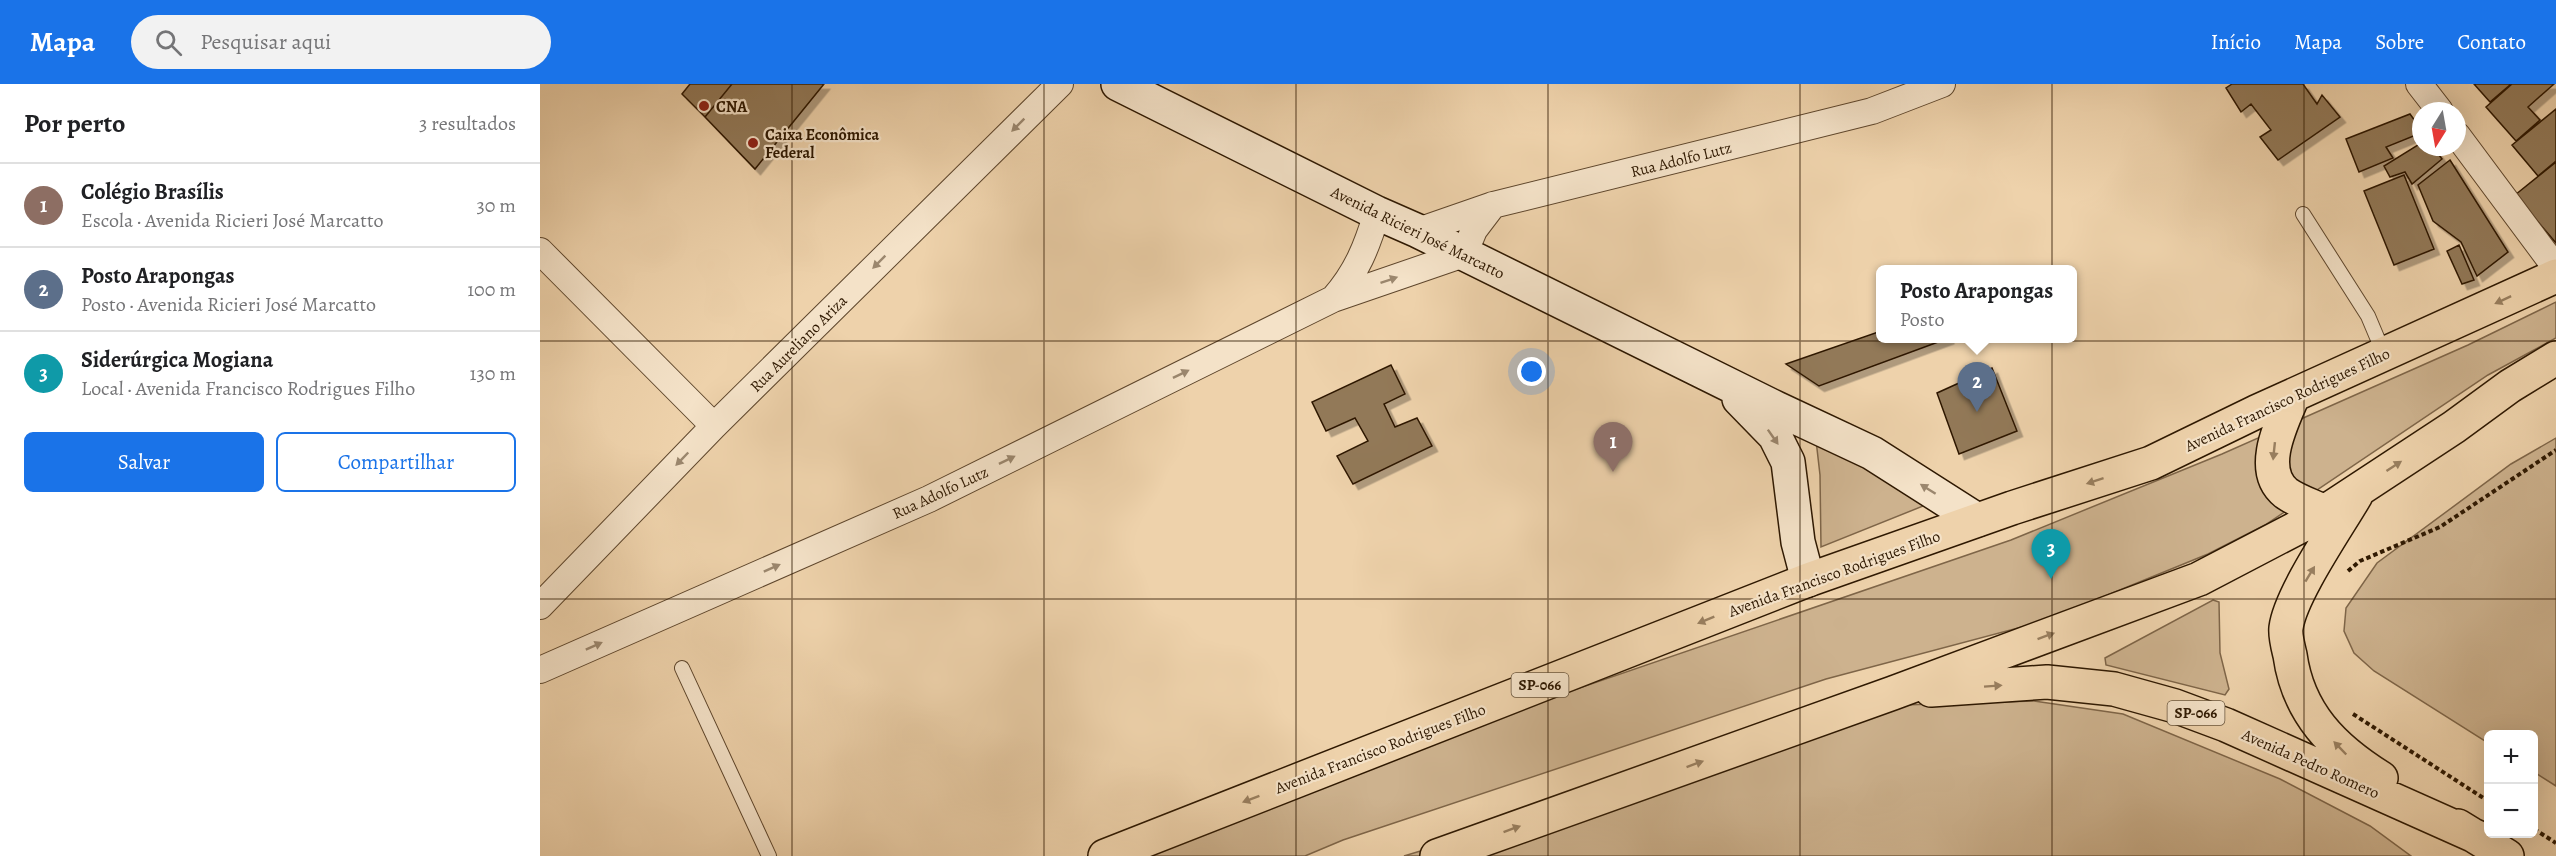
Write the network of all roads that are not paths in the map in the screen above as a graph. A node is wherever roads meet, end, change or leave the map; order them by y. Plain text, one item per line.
1 (1060, 84) edge
2 (1118, 84) edge
3 (1942, 84) edge
4 (2420, 84) edge
5 (2433, 102) edge
6 (2466, 147) edge
7 (1493, 205) junction
8 (1377, 213) junction
9 (2303, 214) dead end
10 (1418, 231) junction
11 (540, 251) edge
12 (1464, 254) junction
13 (2556, 268) edge
14 (2556, 276) edge
15 (1334, 299) junction
16 (2384, 354) junction
17 (2556, 358) edge
18 (1719, 379) junction
19 (2293, 396) junction
20 (714, 426) junction
21 (2360, 488) junction
22 (2325, 512) junction
23 (1977, 520) junction
24 (1808, 580) junction
25 (540, 606) edge
26 (682, 668) dead end
27 (540, 670) edge
28 (1893, 693) junction
29 (2476, 837) junction
30 (769, 856) edge
31 (1105, 856) edge
32 (1437, 856) edge
33 (2507, 856) edge

1 -> 20 street, Rua Aureliano Ariza
2 - 8 main road, Avenida Ricieri José Marcatto
3 - 7 street, Rua Adolfo Lutz
4 - 5 street
6 - 13 street
7 - 10 street, Rua Adolfo Lutz
7 - 12 street
8 - 10 main road, Avenida Ricieri José Marcatto
8 - 15 street, Rua Adolfo Lutz
9 - 16 lane
10 - 12 main road, Avenida Ricieri José Marcatto
11 - 20 street
15 -> 12 street, Rua Adolfo Lutz
12 - 18 main road, Avenida Ricieri José Marcatto
14 -> 16 main road, Avenida Francisco Rodrigues Filho
27 -> 15 street, Rua Adolfo Lutz
16 - 19 main road, Avenida Francisco Rodrigues Filho
21 -> 17 main road
23 -> 18 main road, Avenida Ricieri José Marcatto
18 -> 24 main road, Avenida Ricieri José Marcatto
19 -> 22 main road
19 -> 23 main road, Avenida Francisco Rodrigues Filho / SP-066
20 -> 25 street, Rua Aureliano Ariza
21 - 22 main road
29 -> 21 main road, Avenida Pedro Romero / SP-066
28 -> 22 main road, SP-066
23 - 24 main road, Avenida Francisco Rodrigues Filho / SP-066
24 -> 31 main road, Avenida Francisco Rodrigues Filho / SP-066
26 - 30 lane
28 -> 29 main road, Avenida Pedro Romero / SP-066
32 -> 28 main road, SP-066
29 - 33 main road, Avenida Pedro Romero / SP-066

